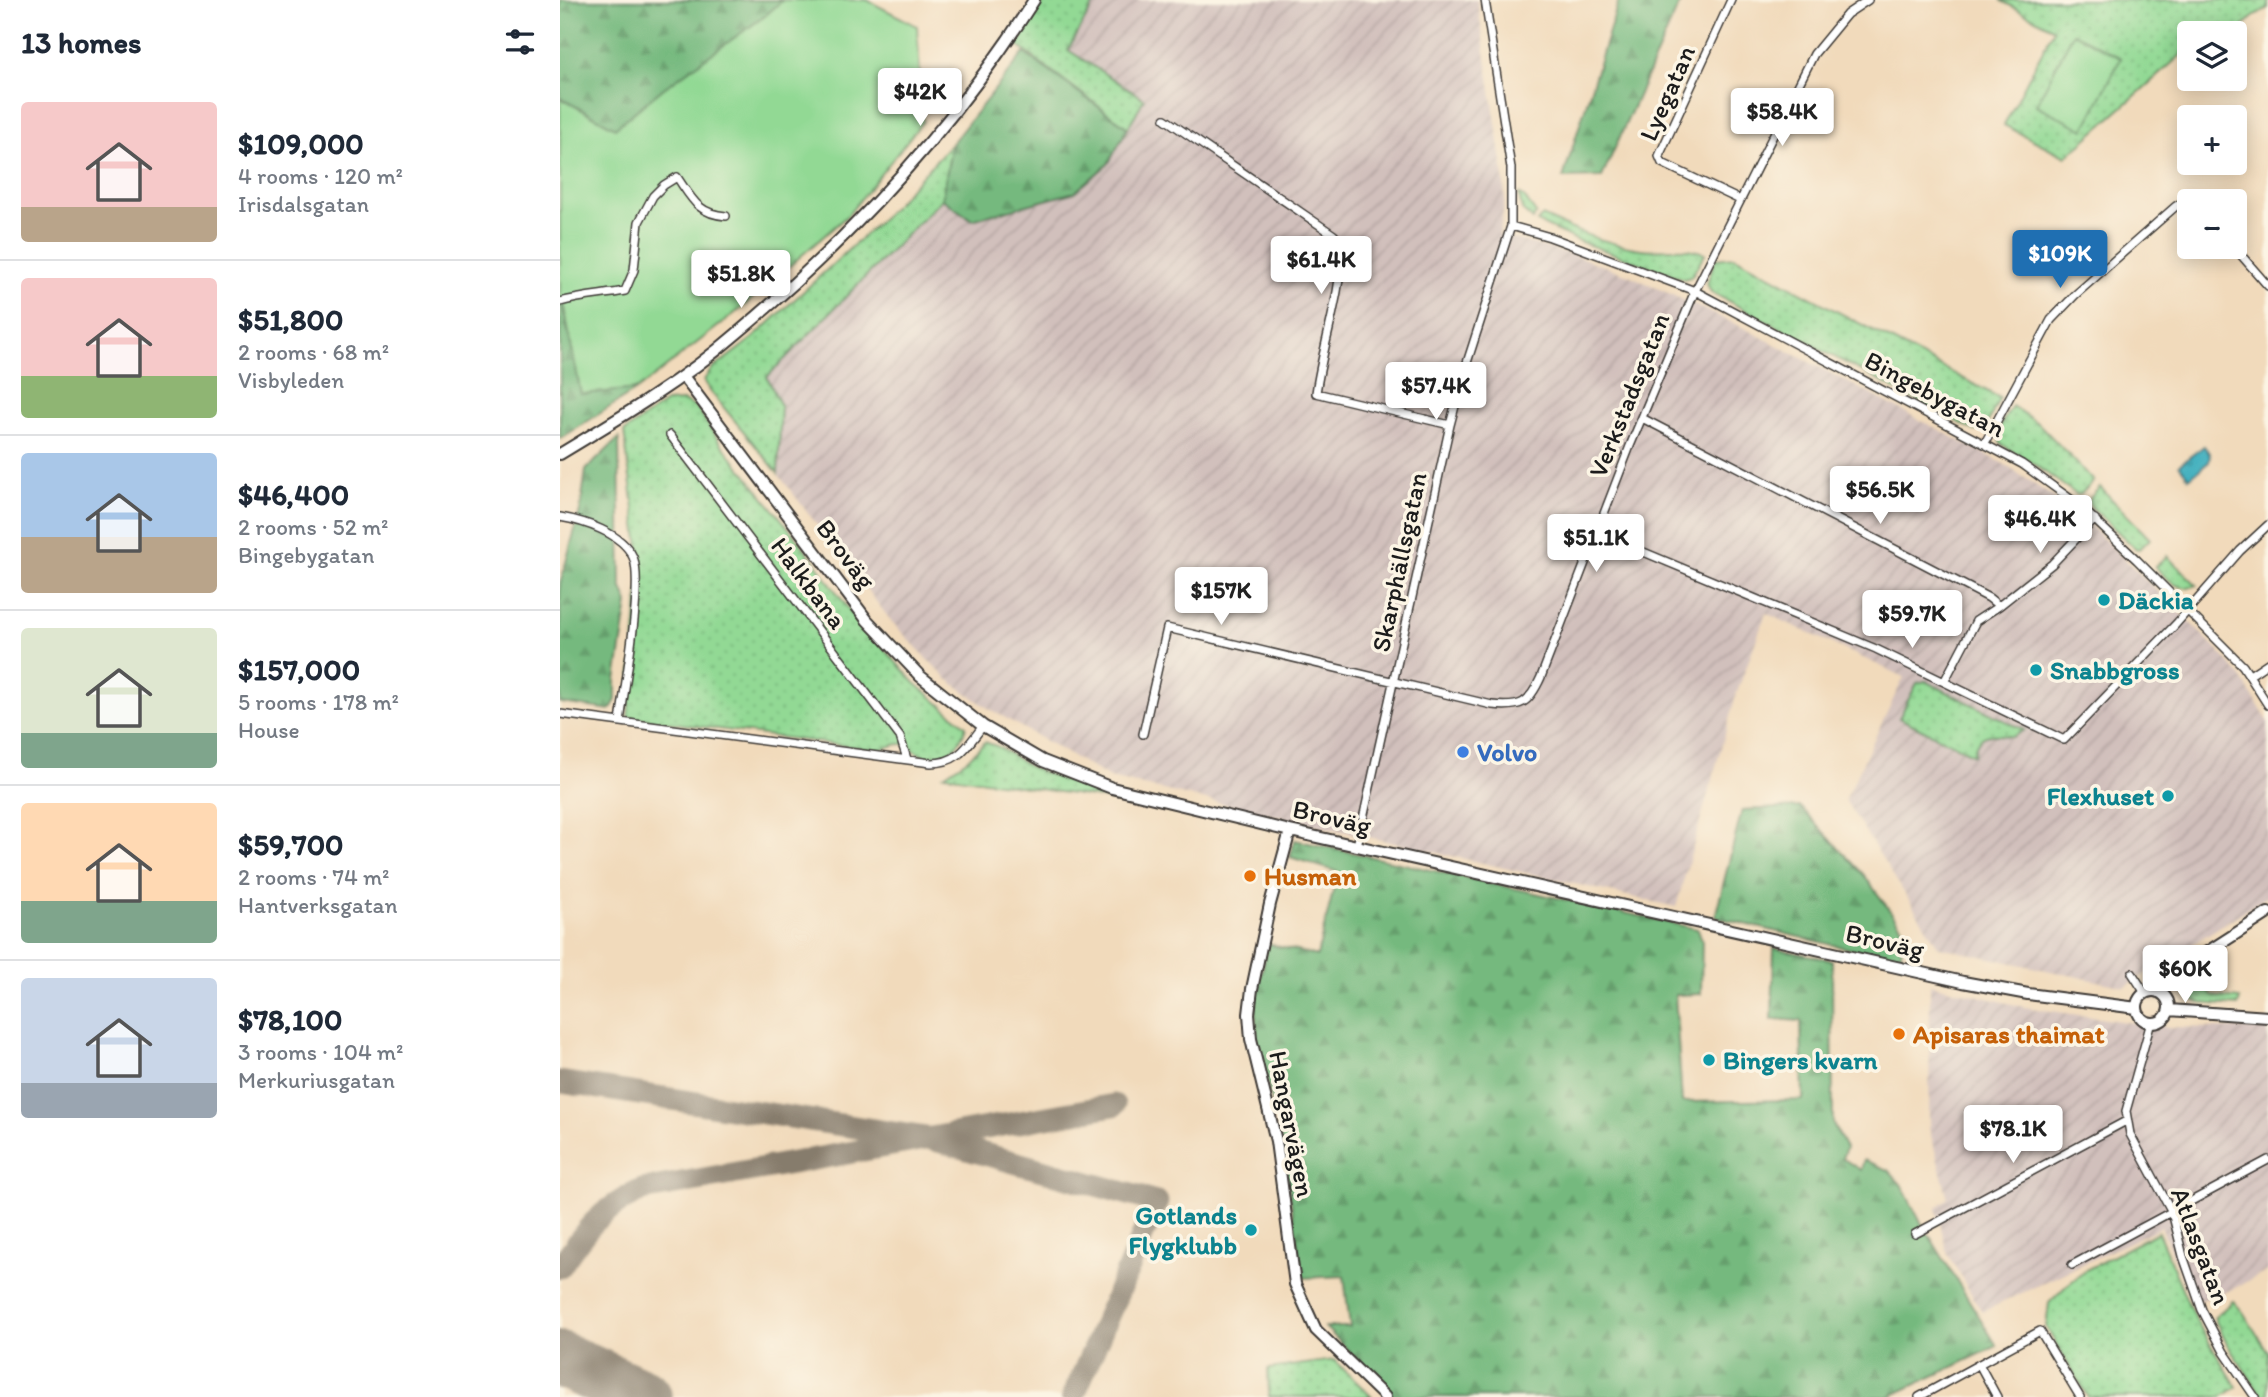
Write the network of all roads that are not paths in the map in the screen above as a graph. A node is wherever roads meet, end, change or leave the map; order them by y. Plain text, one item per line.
1 (1034, 0) edge
2 (1485, 0) edge
3 (1731, 0) edge
4 (1866, 0) edge
5 (1165, 118) dead end
6 (1740, 200) junction
7 (2177, 206) edge
8 (726, 216) dead end
9 (1510, 226) junction
10 (2244, 259) edge
11 (2268, 286) edge
12 (1695, 291) junction
13 (560, 302) edge
14 (683, 376) junction
15 (1642, 418) junction
16 (1450, 425) junction
17 (670, 435) dead end
18 (1985, 443) junction
19 (560, 454) edge
20 (560, 517) edge
21 (2095, 519) junction
22 (2268, 524) edge
23 (1598, 533) junction
24 (1998, 606) junction
25 (2188, 611) junction
26 (2268, 663) edge
27 (2250, 676) junction
28 (1944, 682) junction
29 (1395, 683) junction
30 (2268, 705) edge
31 (560, 715) edge
32 (620, 722) junction
33 (983, 726) junction
34 (1143, 734) dead end
35 (907, 759) junction
36 (1290, 831) junction
37 (1357, 846) junction
38 (2268, 913) edge
39 (2132, 973) dead end
40 (2158, 992) junction
41 (2145, 993) junction
42 (2137, 1008) junction
43 (2169, 1010) junction
44 (2268, 1017) edge
45 (2151, 1023) junction
46 (2126, 1121) junction
47 (2268, 1160) edge
48 (2172, 1213) junction
49 (1915, 1234) dead end
50 (2072, 1265) dead end
51 (1979, 1364) junction
52 (1922, 1396) edge
53 (1385, 1397) edge
54 (1997, 1397) edge
55 (2080, 1397) edge
56 (2255, 1397) edge

1 - 14 main road
2 - 9 street, Skarphällsgatan
3 - 6 street, Lyegatan
4 - 6 street, Verkstadsgatan
5 - 16 street
6 - 12 street, Verkstadsgatan
7 - 18 street
8 - 13 street
9 - 12 street, Bingebygatan
9 - 16 street, Skarphällsgatan
10 - 11 street
12 - 15 street, Verkstadsgatan
12 - 18 street, Bingebygatan
14 - 19 main road
14 - 33 main road, Broväg
15 - 23 street, Verkstadsgatan
15 - 24 street
16 - 29 street, Skarphällsgatan
17 - 35 street, Halkbana
18 - 21 street, Bingebygatan
20 - 32 street
21 - 24 street
21 - 25 street, Bingebygatan
22 - 25 street
23 - 28 street
23 - 29 street, Verkstadsgatan
24 - 28 street
25 - 27 street, Bingebygatan
25 - 28 street
26 - 27 street
27 - 30 street, Bingebygatan
29 - 34 street
29 - 37 street, Skarphällsgatan
31 - 32 street
32 - 35 street
33 - 35 street
33 - 36 main road, Broväg
36 - 37 main road, Broväg
36 - 53 main road, Hangarvägen
37 - 42 main road, Broväg
38 - 40 main road
39 - 41 street
40 - 41 main road
40 - 43 main road
41 - 42 main road
42 - 45 main road
43 - 44 main road
43 - 45 main road
45 - 46 street
46 - 48 street, Atlasgatan
46 - 49 street
47 - 48 street
48 - 50 street
48 - 56 street, Atlasgatan
51 - 52 street
51 - 54 street
51 - 55 street

